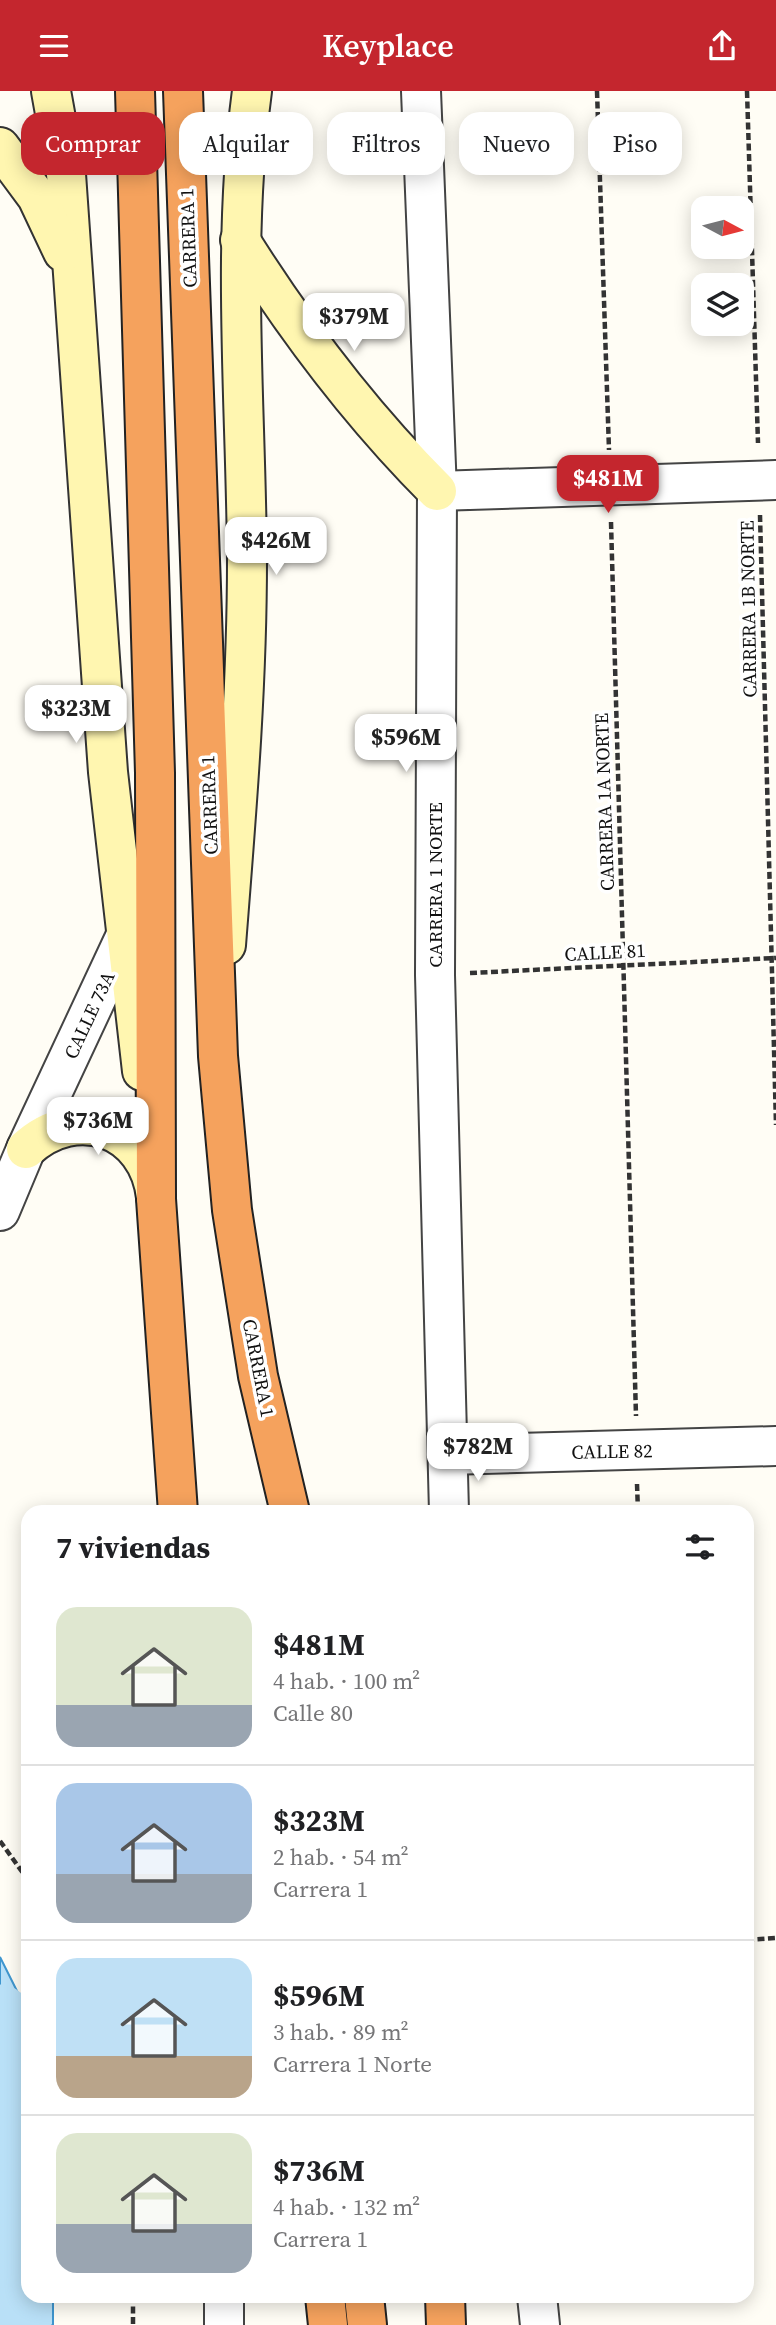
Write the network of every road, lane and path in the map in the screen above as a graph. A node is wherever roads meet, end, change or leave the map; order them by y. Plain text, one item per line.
1 (51, 91) edge
2 (135, 91) edge
3 (183, 91) edge
4 (252, 91) edge
5 (421, 91) edge
6 (597, 91) edge
7 (747, 91) edge
8 (0, 147) edge
9 (240, 239) junction
10 (73, 284) junction
11 (768, 480) edge
12 (610, 485) junction
13 (437, 491) junction
14 (127, 933) junction
15 (774, 958) edge
16 (623, 965) junction
17 (435, 975) junction
18 (218, 1055) junction
19 (776, 1125) edge
20 (26, 1149) junction
21 (156, 1199) junction
22 (0, 1211) edge
23 (776, 1446) edge
24 (637, 1451) junction
25 (448, 1455) junction
26 (178, 1505) edge
27 (288, 1505) edge
28 (449, 1505) edge
29 (638, 1505) edge
30 (0, 1841) edge
31 (21, 1870) edge
32 (776, 1938) edge
33 (754, 1940) edge
34 (133, 2303) edge
35 (223, 2303) edge
36 (326, 2303) edge
37 (365, 2303) edge
38 (445, 2303) edge
39 (538, 2303) edge
40 (133, 2325) edge
41 (224, 2325) edge
42 (328, 2325) edge
43 (367, 2325) edge
44 (446, 2325) edge
45 (540, 2325) edge

1 - 10 street
2 - 21 highway
3 - 18 highway, CARRERA 1
4 - 9 street
5 - 13 street, CARRERA 1 NORTE
6 - 12 path, CARRERA 1A NORTE
7 - 11 path, CARRERA 1B NORTE
8 - 10 street
9 - 13 street
9 - 18 street
10 - 14 street
11 - 12 street
11 - 15 path, CARRERA 1B NORTE
12 - 13 street
12 - 16 path, CARRERA 1A NORTE
13 - 17 street, CARRERA 1 NORTE
14 - 20 street, CALLE 73A
14 - 21 street
15 - 16 path, CALLE 81
15 - 19 path, CARRERA 1B NORTE
16 - 17 path, CALLE 81
16 - 24 path, CARRERA 1A NORTE
17 - 25 street, CARRERA 1 NORTE
18 - 27 highway, CARRERA 1
20 - 21 street
20 - 22 street, CALLE 73A
21 - 26 highway
23 - 24 street, CALLE 82
24 - 25 street, CALLE 82
24 - 29 path, CARRERA 1A NORTE
25 - 28 street, CARRERA 1 NORTE
30 - 31 path
32 - 33 path
34 - 40 path
35 - 41 street
36 - 42 highway
37 - 43 highway
38 - 44 highway
39 - 45 street

